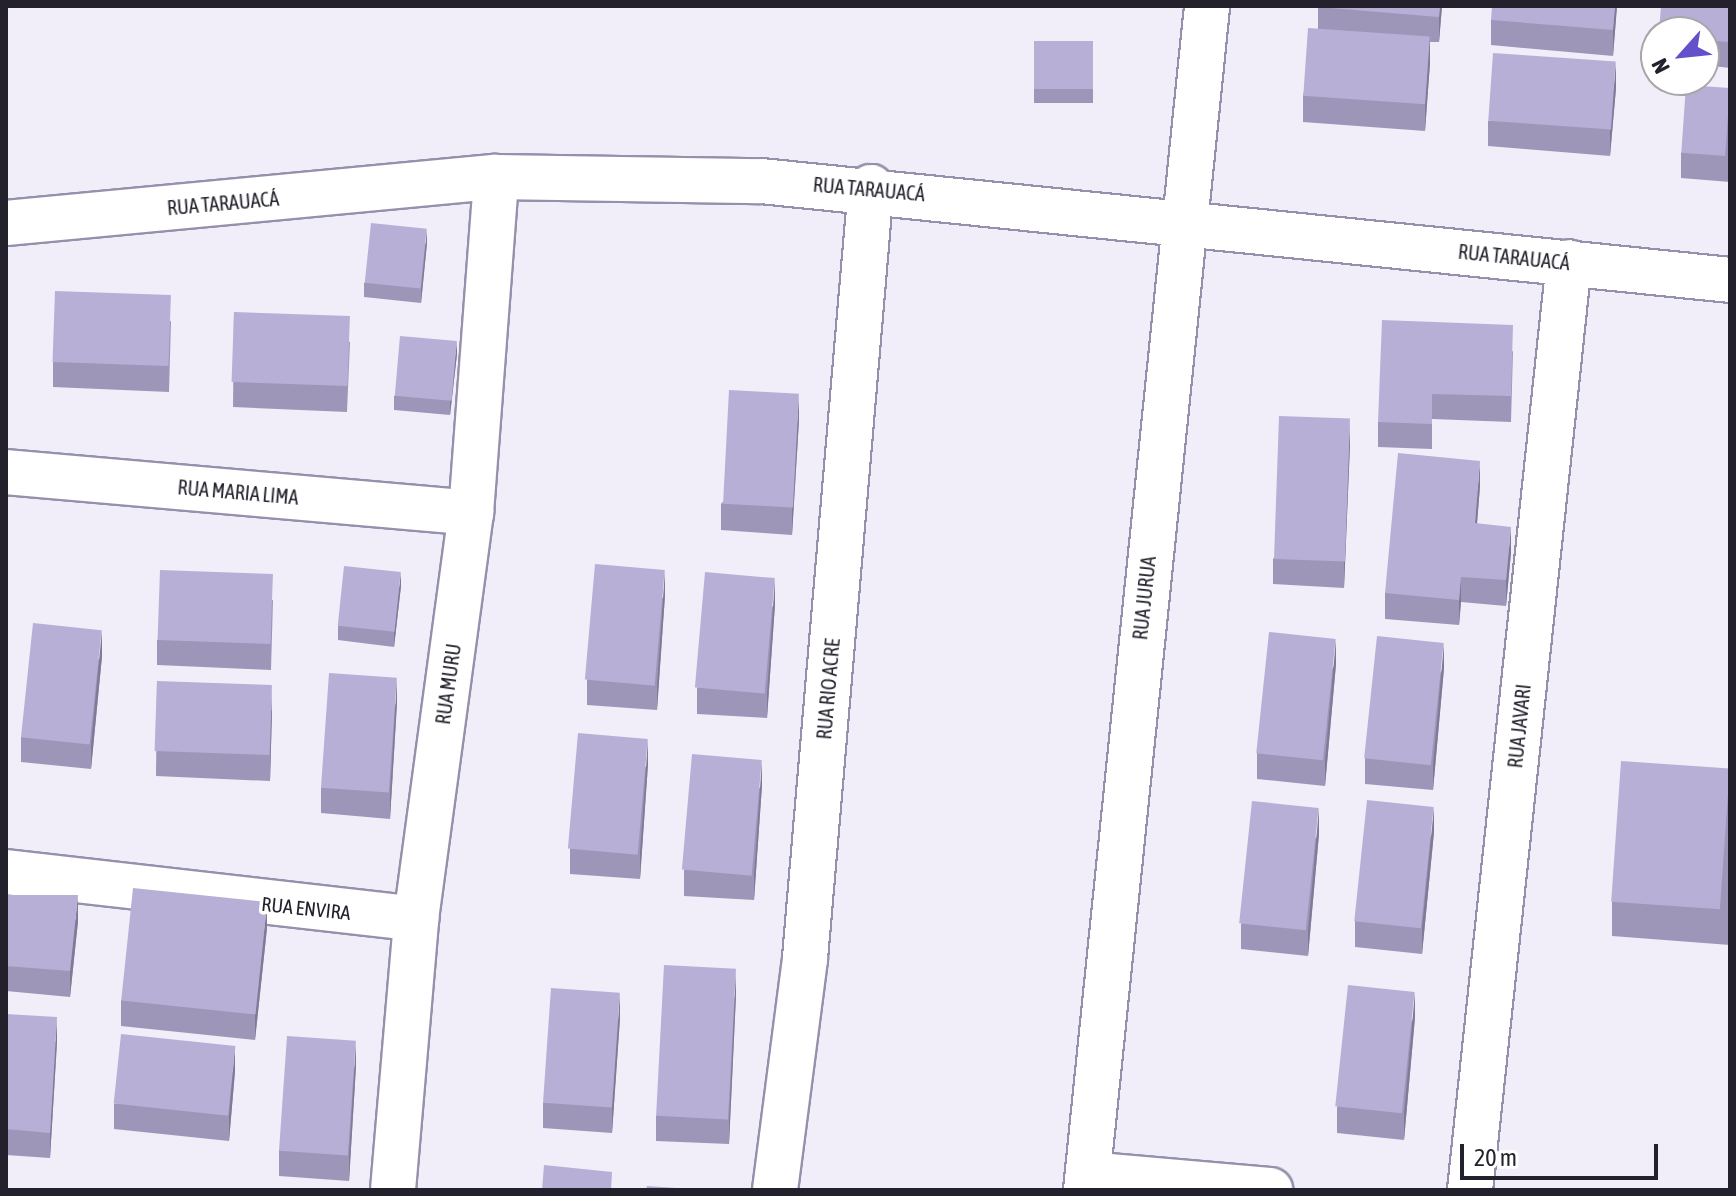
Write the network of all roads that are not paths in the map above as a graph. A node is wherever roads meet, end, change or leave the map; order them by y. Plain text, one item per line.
1 (1207, 6) edge
2 (496, 177) junction
3 (871, 187) junction
4 (6, 223) edge
5 (1180, 224) junction
6 (1569, 262) junction
7 (1730, 280) edge
8 (6, 472) edge
9 (471, 513) junction
10 (6, 872) edge
11 (416, 919) junction
12 (1087, 1182) edge
13 (393, 1190) edge
14 (775, 1190) edge
15 (1270, 1190) edge
16 (1470, 1190) edge

1 - 5 street, RUA JURUA
2 - 3 street, RUA TARAUACÁ
2 - 4 street, RUA TARAUACÁ
2 - 9 street, RUA MURU
3 - 5 street, RUA TARAUACÁ
3 - 14 street, RUA RIO ACRE
5 - 6 street, RUA TARAUACÁ
5 - 12 street, RUA JURUA
6 - 7 street, RUA TARAUACÁ
6 - 16 street, RUA JAVARI
8 - 9 street, RUA MARIA LIMA
9 - 11 street, RUA MURU
10 - 11 street, RUA ENVIRA
11 - 13 street, RUA MURU
12 - 15 street

